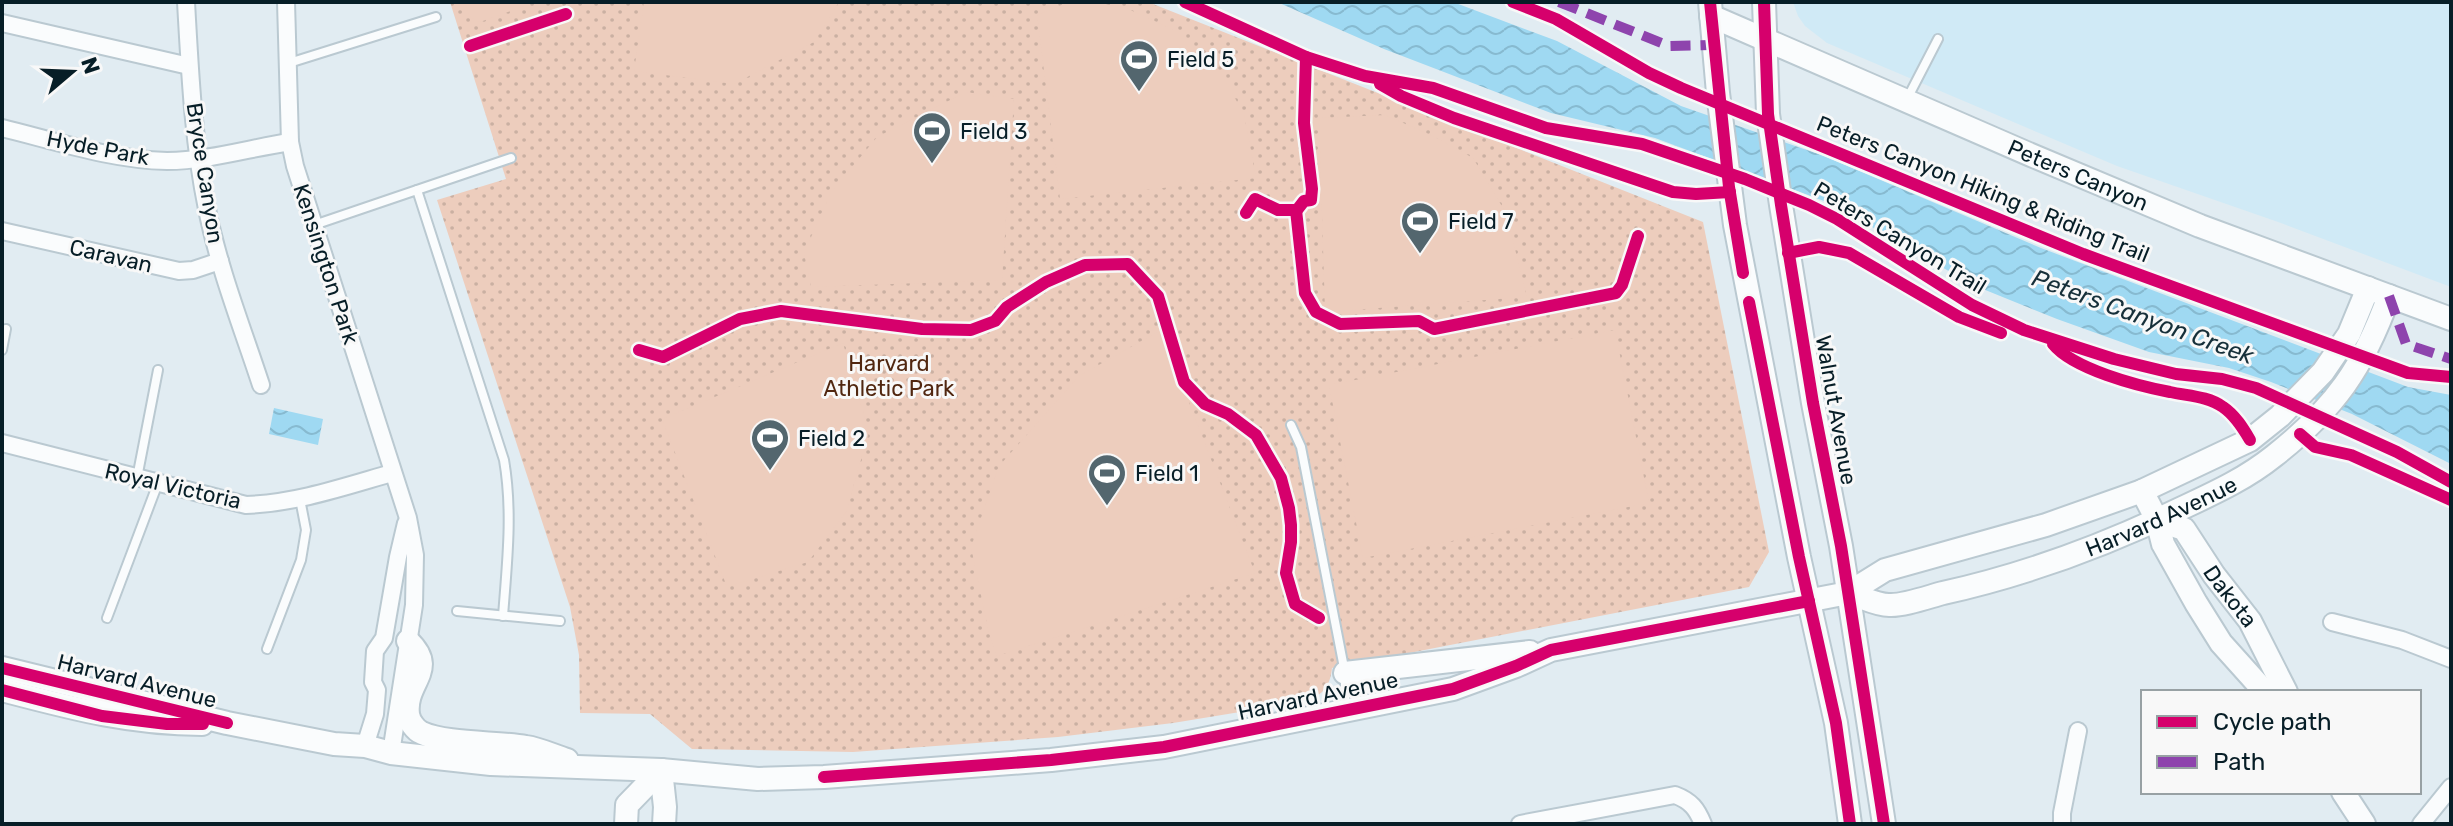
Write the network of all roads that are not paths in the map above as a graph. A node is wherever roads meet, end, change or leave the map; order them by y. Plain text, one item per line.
1 (186, 2) edge
2 (286, 2) edge
3 (1764, 2) edge
4 (1711, 9) edge
5 (436, 17) dead end
6 (2, 23) edge
7 (1938, 39) dead end
8 (1766, 40) junction
9 (289, 63) junction
10 (189, 66) junction
11 (1907, 100) junction
12 (2, 128) edge
13 (290, 142) junction
14 (199, 158) junction
15 (511, 158) dead end
16 (417, 190) junction
17 (314, 225) junction
18 (2, 231) edge
19 (220, 261) junction
20 (2379, 292) junction
21 (2451, 319) edge
22 (6, 329) dead end
23 (2, 350) edge
24 (158, 370) dead end
25 (261, 385) dead end
26 (1291, 425) dead end
27 (2, 444) edge
28 (392, 473) junction
29 (137, 478) junction
30 (158, 483) junction
31 (2142, 491) junction
32 (300, 499) junction
33 (408, 518) junction
34 (2157, 520) junction
35 (1848, 593) junction
36 (1809, 601) junction
37 (457, 611) dead end
38 (503, 616) junction
39 (107, 618) dead end
40 (560, 621) dead end
41 (2332, 622) dead end
42 (2254, 628) junction
43 (384, 638) junction
44 (408, 641) junction
45 (267, 649) dead end
46 (1551, 650) junction
47 (2229, 651) junction
48 (2451, 659) edge
49 (2, 668) edge
50 (1345, 673) junction
51 (2, 690) edge
52 (2263, 690) edge
53 (2285, 690) edge
54 (1345, 711) junction
55 (227, 723) junction
56 (2078, 731) dead end
57 (365, 746) junction
58 (391, 753) junction
59 (595, 769) junction
60 (661, 770) junction
61 (2451, 787) edge
62 (2344, 794) edge
63 (626, 824) edge
64 (664, 824) edge
65 (1520, 824) edge
66 (1703, 824) edge
67 (1850, 824) edge
68 (1884, 824) edge
69 (2062, 824) edge
70 (2364, 824) edge
71 (2421, 824) edge

1 - 10 street, Bryce Canyon
2 - 9 street, Kensington Park
3 - 8 main road, Walnut Avenue
4 - 8 main road, Peters Canyon
4 - 36 main road
5 - 9 lane
6 - 10 street
7 - 11 lane
8 - 11 main road, Peters Canyon
8 - 35 main road, Walnut Avenue
9 - 13 street, Kensington Park
10 - 14 street, Bryce Canyon
11 - 20 main road, Peters Canyon
12 - 14 street, Hyde Park
13 - 14 street, Hyde Park
13 - 17 street, Kensington Park
14 - 19 street, Bryce Canyon
15 - 16 lane
16 - 17 lane
16 - 38 lane
17 - 28 street, Kensington Park
18 - 19 street, Caravan
19 - 25 street, Bryce Canyon
20 - 21 main road, Peters Canyon
20 - 31 main road, Harvard Avenue
20 - 34 main road, Harvard Avenue
22 - 23 lane
24 - 29 lane
26 - 50 lane
27 - 29 street, Royal Victoria
28 - 32 street, Royal Victoria
28 - 33 street, Kensington Park
29 - 30 street, Royal Victoria
30 - 32 street, Royal Victoria
30 - 39 lane
31 - 34 main road, Dakota
31 - 35 main road, Harvard Avenue
32 - 45 lane
33 - 43 street
33 - 44 street, Kensington Park
34 - 35 main road, Harvard Avenue
34 - 42 main road, Dakota
34 - 47 main road, Dakota
35 - 36 main road, Harvard Avenue
35 - 68 main road, Walnut Avenue
36 - 46 main road, Harvard Avenue
36 - 67 main road
37 - 38 lane
38 - 40 lane
41 - 48 street
42 - 47 main road
42 - 53 main road, Dakota
43 - 44 lane
43 - 57 street
44 - 58 street, Kensington Park
44 - 59 main road
46 - 50 main road
46 - 54 main road, Harvard Avenue
47 - 52 main road, Dakota
49 - 55 main road, Harvard Avenue
50 - 54 lane
51 - 55 main road, Harvard Avenue
54 - 60 main road, Harvard Avenue
55 - 57 main road, Harvard Avenue
56 - 69 street
57 - 58 main road, Harvard Avenue
58 - 59 main road, Harvard Avenue
59 - 60 main road, Harvard Avenue
60 - 63 main road
60 - 64 main road
61 - 71 street
62 - 70 main road
65 - 66 street

